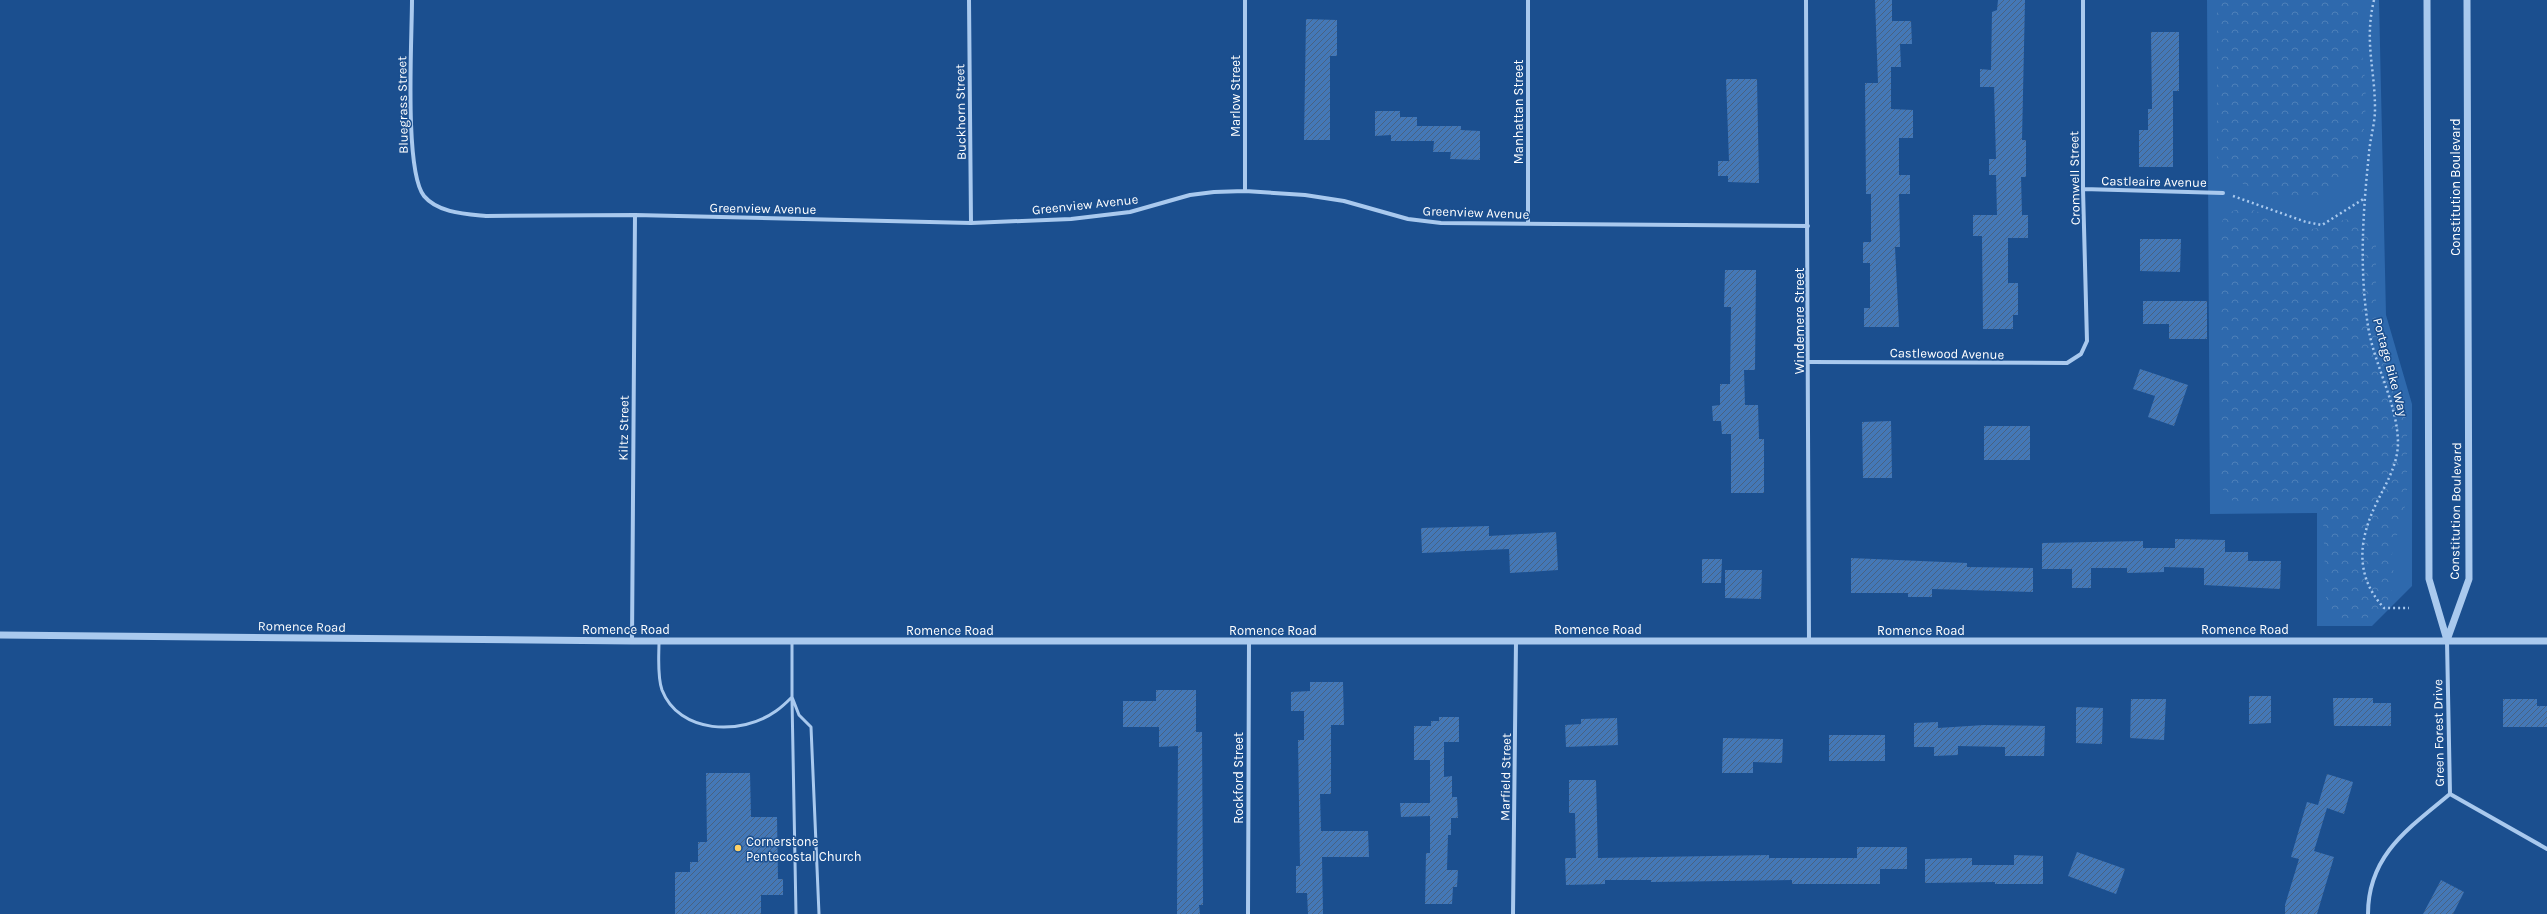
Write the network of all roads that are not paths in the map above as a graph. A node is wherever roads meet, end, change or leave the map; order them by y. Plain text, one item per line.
1 (412, 0) edge
2 (969, 0) edge
3 (1245, 0) edge
4 (1528, 0) edge
5 (1806, 0) edge
6 (2083, 0) edge
7 (2427, 0) edge
8 (2467, 0) edge
9 (2083, 189) junction
10 (1245, 191) junction
11 (2223, 192) road end
12 (432, 204) joint
13 (634, 215) junction
14 (971, 224) junction
15 (1528, 224) junction
16 (1808, 226) junction
17 (2081, 354) joint
18 (1810, 362) junction
19 (0, 635) edge
20 (2447, 640) junction
21 (632, 641) junction
22 (659, 641) junction
23 (792, 641) junction
24 (1516, 641) junction
25 (2547, 641) edge
26 (1249, 642) junction
27 (1809, 642) junction
28 (792, 697) junction
29 (2450, 794) junction
30 (2547, 849) edge
31 (796, 914) edge
32 (819, 914) edge
33 (1248, 914) edge
34 (1513, 914) edge
35 (2368, 914) edge

1 - 12 street, Bluegrass Street
2 - 14 street, Buckhorn Street
3 - 10 street, Marlow Street
4 - 15 street, Manhattan Street
5 - 16 street, Windemere Street
6 - 9 street, Cromwell Street
7 - 20 street, Constitution Boulevard
8 - 20 street, Constitution Boulevard
9 - 11 street, Castleaire Avenue
9 - 17 street, Cromwell Street
10 - 14 street, Greenview Avenue
10 - 15 street, Greenview Avenue
12 - 13 street, Greenview Avenue
13 - 14 street, Greenview Avenue
13 - 21 street, Kiltz Street
15 - 16 street, Greenview Avenue
16 - 18 street, Windemere Street
17 - 18 street, Castlewood Avenue
18 - 27 street, Windemere Street
19 - 21 street, Romence Road
20 - 25 street, Romence Road
20 - 27 street, Romence Road
20 - 29 street, Green Forest Drive
21 - 22 street, Romence Road
22 - 23 street, Romence Road
22 - 28 lane
23 - 26 street, Romence Road
23 - 28 lane
24 - 26 street, Romence Road
24 - 27 street, Romence Road
24 - 34 street, Marfield Street
26 - 33 street, Rockford Street
28 - 31 lane
28 - 32 lane
29 - 30 street
29 - 35 street, Green Forest Drive

